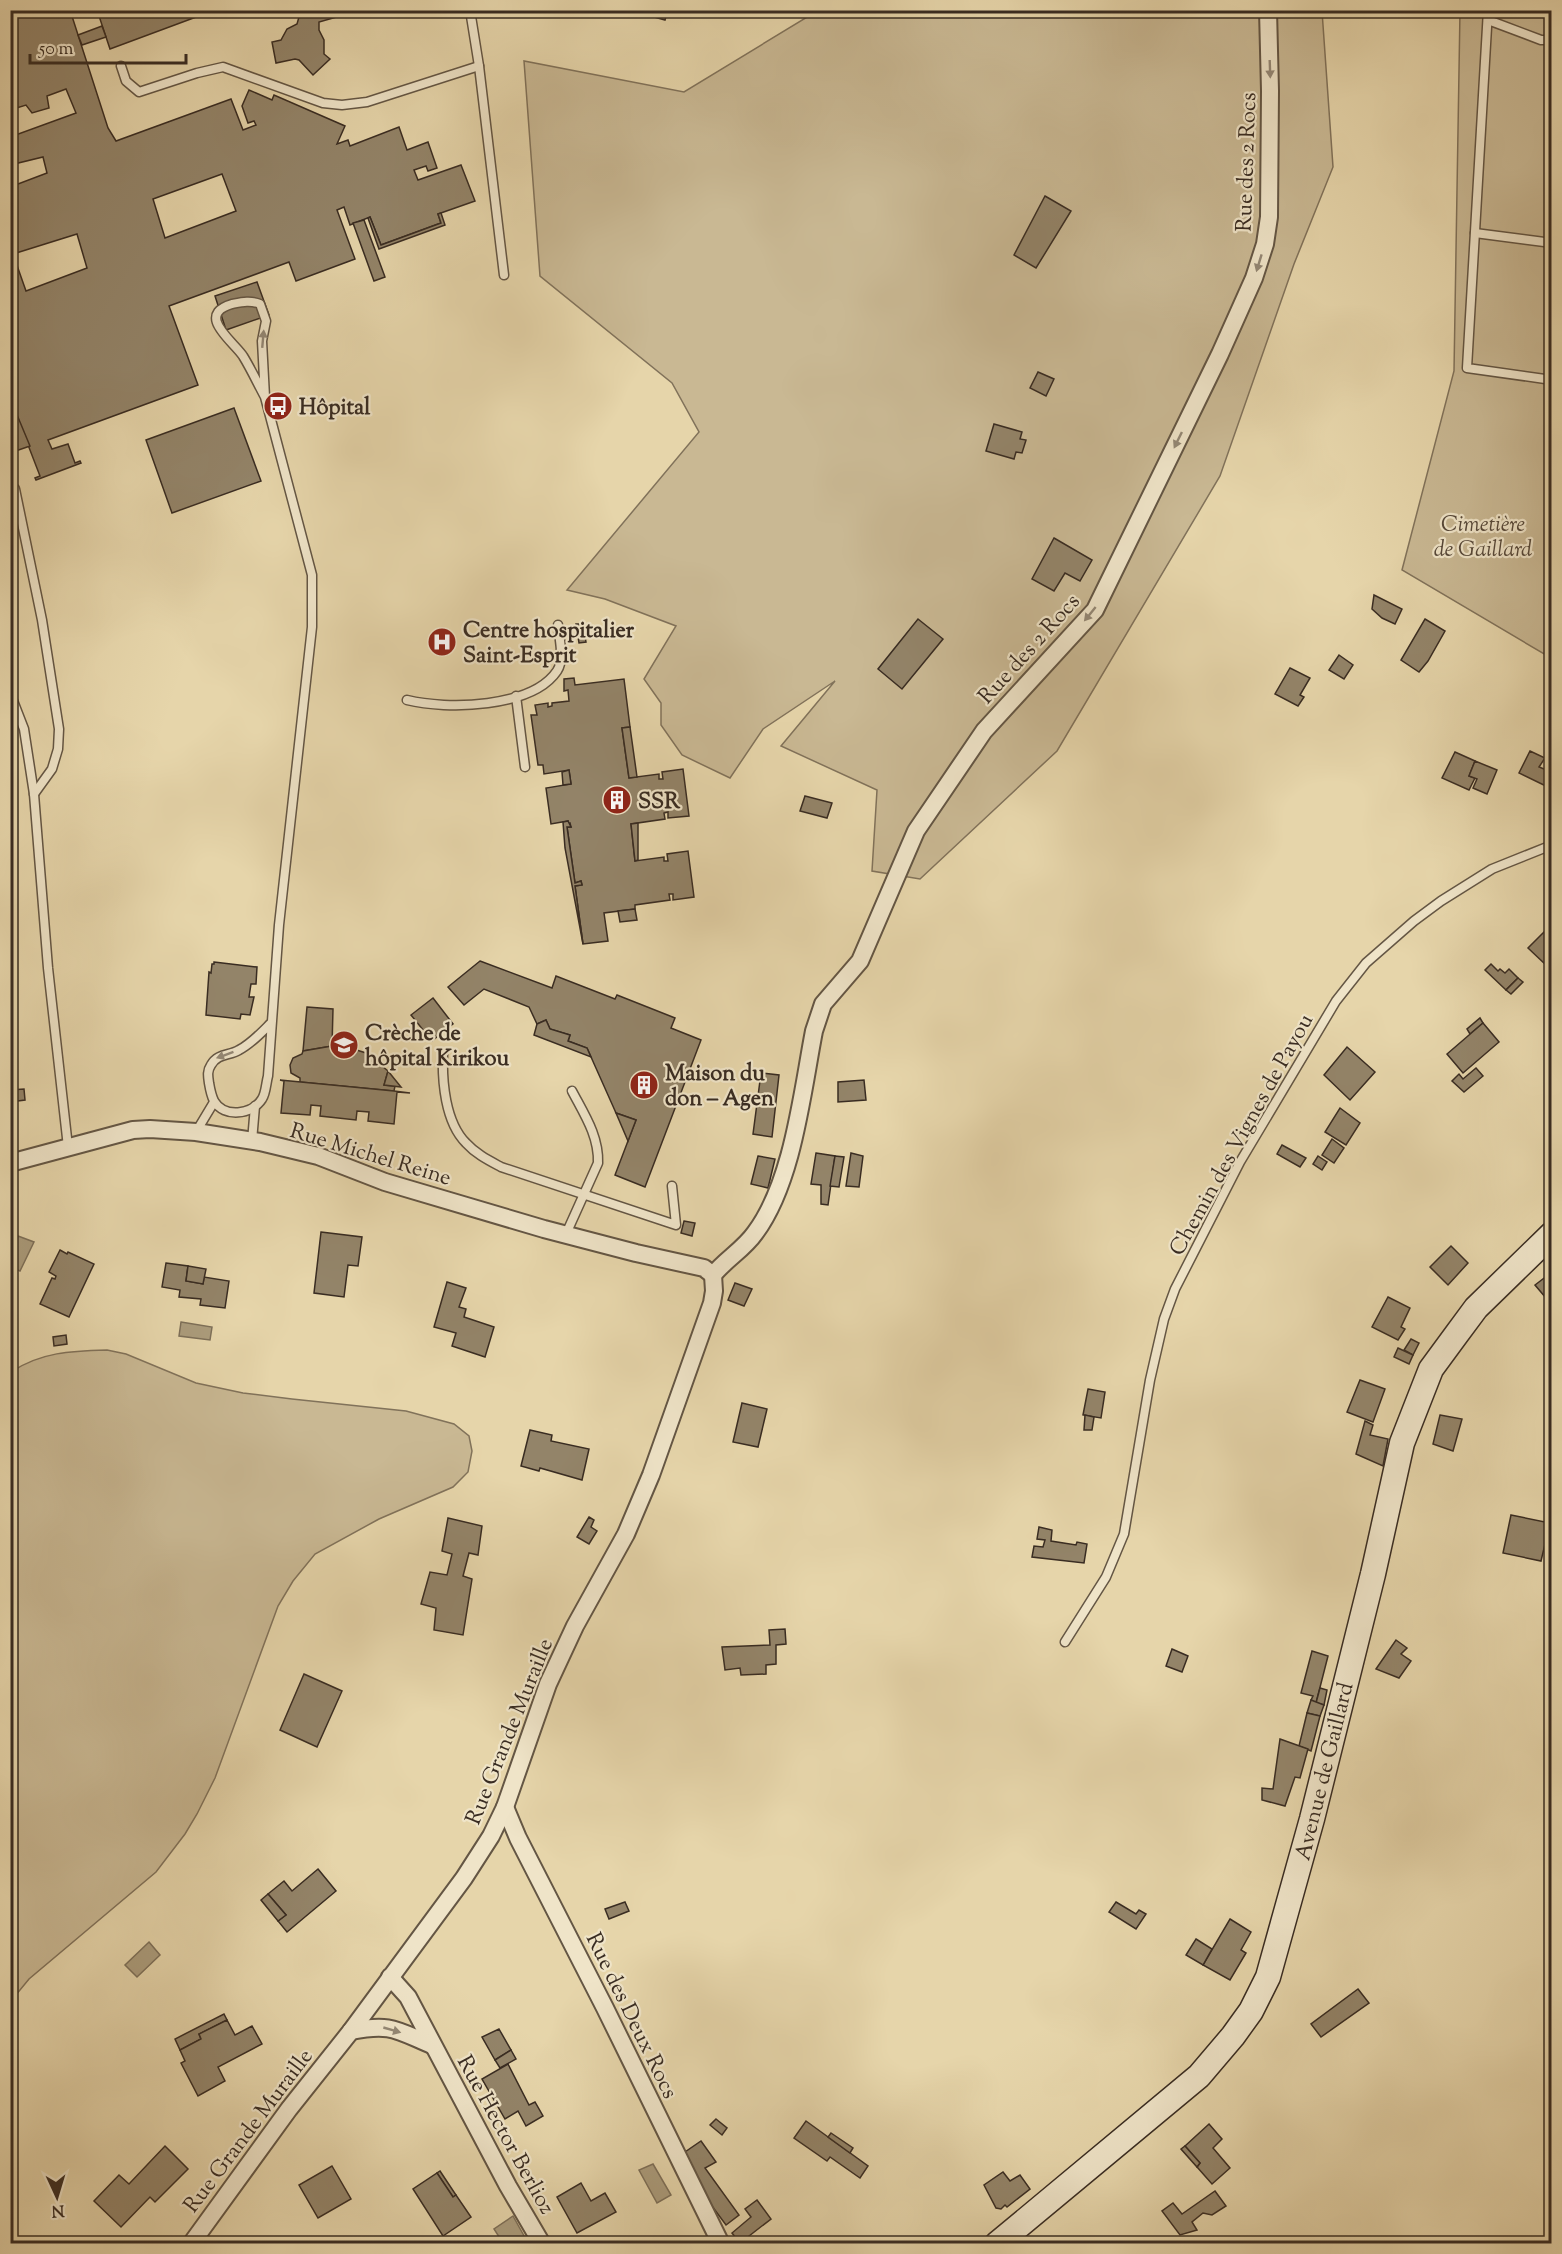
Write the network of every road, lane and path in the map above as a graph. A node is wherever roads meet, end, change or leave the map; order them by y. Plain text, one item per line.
1 (470, 10) edge
2 (1268, 10) edge
3 (1488, 15) edge
4 (1551, 40) edge
5 (121, 66) dead end
6 (480, 66) junction
7 (1475, 232) junction
8 (1551, 243) edge
9 (504, 275) dead end
10 (1551, 380) edge
11 (265, 397) junction
12 (10, 489) edge
13 (558, 625) dead end
14 (10, 693) edge
15 (516, 696) junction
16 (407, 700) dead end
17 (525, 766) dead end
18 (34, 794) junction
19 (1551, 845) edge
20 (271, 1023) junction
21 (443, 1054) dead end
22 (572, 1091) dead end
23 (214, 1102) junction
24 (255, 1106) junction
25 (196, 1132) junction
26 (252, 1141) junction
27 (68, 1147) junction
28 (10, 1163) edge
29 (672, 1186) dead end
30 (584, 1194) junction
31 (566, 1234) junction
32 (1551, 1234) edge
33 (713, 1275) junction
34 (1065, 1642) dead end
35 (505, 1807) junction
36 (390, 1977) junction
37 (351, 2031) junction
38 (432, 2045) junction
39 (191, 2244) edge
40 (542, 2244) edge
41 (721, 2244) edge
42 (997, 2244) edge

1 - 6 lane
2 -> 33 street, Rue des 2 Rocs
3 - 4 lane
3 - 7 lane
5 - 6 lane
6 - 9 lane
7 - 8 lane
7 - 10 lane
11 -> 11 lane
11 - 20 lane
12 - 18 lane
13 - 15 lane
14 - 18 lane
15 - 16 lane
15 - 17 lane
18 - 27 lane
19 - 34 lane, Chemin des Vignes de Payou
20 -> 23 lane
20 - 24 lane
21 - 30 lane
22 - 30 lane
23 - 24 lane
23 - 25 lane
24 - 26 lane
25 - 26 street, Rue Michel Reine
25 - 27 street, Rue Michel Reine
26 - 31 street, Rue Michel Reine
27 - 28 street, Rue Michel Reine
29 - 30 lane
30 - 31 lane
31 - 33 street, Rue Michel Reine
32 - 42 street, Avenue de Gaillard
33 - 35 street, Rue Grande Muraille
35 - 36 street, Rue Grande Muraille
35 - 41 street, Rue des Deux Rocs
36 - 37 street, Rue Grande Muraille
36 - 38 street, Rue Hector Berlioz
37 -> 38 street, Rue Hector Berlioz
37 - 39 street, Rue Grande Muraille
38 - 40 street, Rue Hector Berlioz

